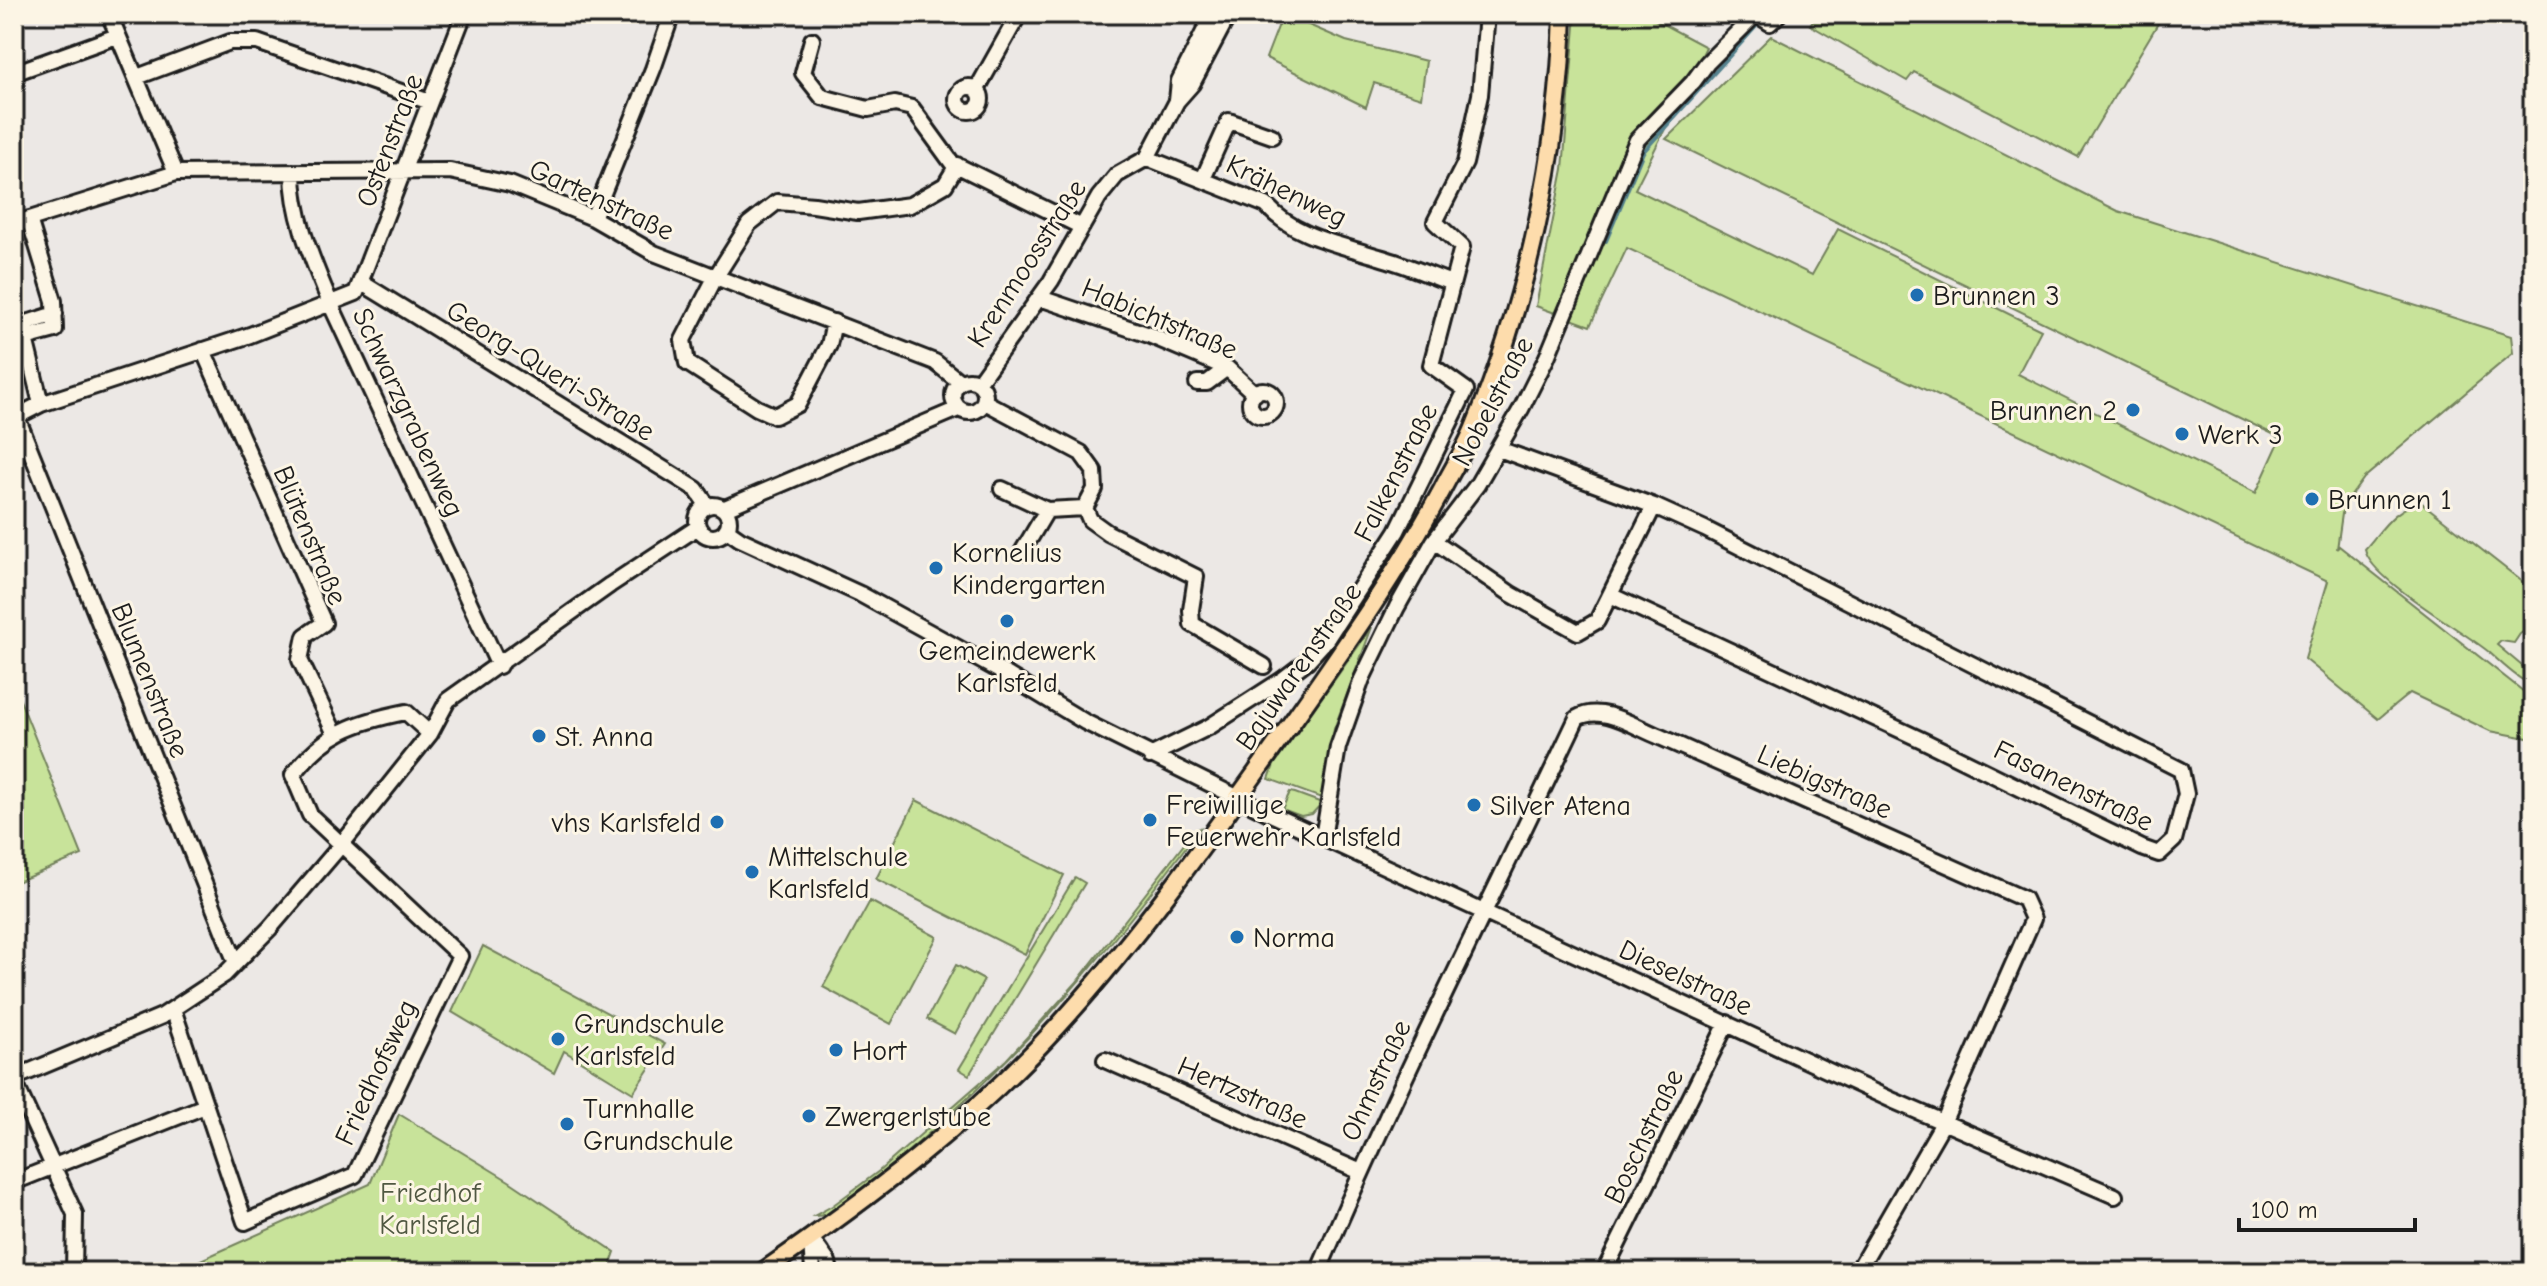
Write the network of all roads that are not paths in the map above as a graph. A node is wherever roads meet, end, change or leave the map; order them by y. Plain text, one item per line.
1 (109, 14) edge
2 (464, 14) edge
3 (672, 14) edge
4 (1019, 14) edge
5 (1213, 14) edge
6 (1229, 14) edge
7 (1487, 14) edge
8 (1563, 14) edge
9 (1756, 14) edge
10 (1775, 19) edge
11 (117, 36) junction
12 (812, 40) dead end
13 (14, 73) edge
14 (137, 77) junction
15 (977, 89) dead end
16 (1177, 101) junction
17 (430, 102) junction
18 (1272, 136) dead end
19 (1147, 158) junction
20 (957, 165) junction
21 (293, 172) junction
22 (404, 172) junction
23 (176, 173) junction
24 (1203, 179) junction
25 (593, 218) junction
26 (29, 219) junction
27 (14, 224) edge
28 (1082, 227) junction
29 (715, 278) junction
30 (362, 283) junction
31 (1451, 283) junction
32 (1040, 298) junction
33 (331, 305) junction
34 (834, 322) junction
35 (203, 350) junction
36 (1227, 368) junction
37 (960, 382) junction
38 (978, 383) junction
39 (1197, 383) dead end
40 (1255, 394) dead end
41 (985, 402) junction
42 (41, 404) junction
43 (958, 409) junction
44 (16, 417) edge
45 (1499, 449) junction
46 (1002, 489) dead end
47 (707, 505) junction
48 (1654, 506) junction
49 (725, 508) junction
50 (1085, 508) junction
51 (1047, 510) junction
52 (698, 527) junction
53 (727, 530) junction
54 (1434, 541) junction
55 (1022, 552) dead end
56 (1610, 595) junction
57 (499, 666) junction
58 (1273, 673) junction
59 (335, 734) junction
60 (430, 734) junction
61 (1150, 756) junction
62 (1239, 797) junction
63 (1323, 838) junction
64 (342, 844) junction
65 (1484, 913) junction
66 (236, 963) junction
67 (173, 1009) junction
68 (1727, 1023) junction
69 (1105, 1060) dead end
70 (14, 1080) edge
71 (205, 1106) junction
72 (1943, 1123) junction
73 (54, 1166) junction
74 (1361, 1172) junction
75 (14, 1182) edge
76 (2115, 1196) dead end
77 (811, 1238) junction
78 (74, 1272) edge
79 (762, 1272) edge
80 (813, 1272) edge
81 (830, 1272) edge
82 (1318, 1272) edge
83 (1604, 1272) edge
84 (1857, 1272) edge

1 - 11 street
2 - 17 street, Ostenstraße
3 - 25 street
4 - 15 street
5 - 16 street, Krenmoosstraße
6 - 16 street, Krenmoosstraße
7 - 31 street
8 - 62 main road, Bajuwarenstraße
9 - 10 street
9 - 45 street, Nobelstraße
11 - 13 street
11 - 14 street
12 - 20 street
14 - 17 street
14 - 23 street
16 - 19 street, Krenmoosstraße
17 - 22 street, Ostenstraße
18 - 24 street
19 - 24 street, Krähenweg
19 - 28 street, Krenmoosstraße
20 - 28 street
20 - 29 street
21 - 22 street, Gartenstraße
21 - 23 street, Gartenstraße
21 - 33 street, Schwarzgrabenweg
22 - 25 street, Gartenstraße
22 - 30 street, Ostenstraße
23 - 26 street, Gartenstraße
24 - 31 street, Krähenweg
25 - 29 street, Gartenstraße
26 - 27 street, Gartenstraße
26 - 42 street
28 - 32 street, Krenmoosstraße
29 - 34 street, Gartenstraße
29 - 34 street
30 - 33 street
30 - 47 street, Georg-Queri-Straße
31 - 58 street, Falkenstraße
32 - 36 street, Habichtstraße
32 - 38 street, Krenmoosstraße
33 - 35 street
33 - 57 street, Schwarzgrabenweg
34 - 37 street, Gartenstraße
35 - 42 street
35 - 59 street, Blütenstraße
36 - 39 street
36 - 40 street, Habichtstraße
37 - 38 street
37 - 43 street
38 - 41 street
41 - 43 street
41 - 50 street
42 - 44 street
43 - 49 street
44 - 66 street, Blumenstraße
45 - 48 street, Fasanenstraße
45 - 54 street, Nobelstraße
46 - 51 street
47 - 49 street
47 - 52 street
48 - 56 street
48 - 56 street, Fasanenstraße
49 - 53 street
50 - 51 street
50 - 58 street
51 - 55 street
52 - 53 street
52 - 57 street
53 - 61 street
54 - 56 street
54 - 63 street, Nobelstraße
57 - 60 street
58 - 61 street, Falkenstraße
59 - 60 street
59 - 64 street
60 - 64 street
61 - 62 street
62 - 63 street, Dieselstraße
62 - 77 main road, Bajuwarenstraße
63 - 65 street, Dieselstraße
64 - 66 street
64 - 71 street, Friedhofsweg
65 - 68 street, Dieselstraße
65 - 72 street, Liebigstraße
65 - 74 street, Ohmstraße
66 - 67 street
67 - 70 street
67 - 71 street, Friedhofsweg
68 - 72 street, Dieselstraße
68 - 83 street, Boschstraße
69 - 74 street, Hertzstraße
70 - 73 street
71 - 73 street
72 - 76 street, Dieselstraße
72 - 84 street
73 - 75 street
73 - 78 street
74 - 82 street, Ohmstraße
77 - 79 main road, Bajuwarenstraße
77 - 80 street
77 - 81 street

